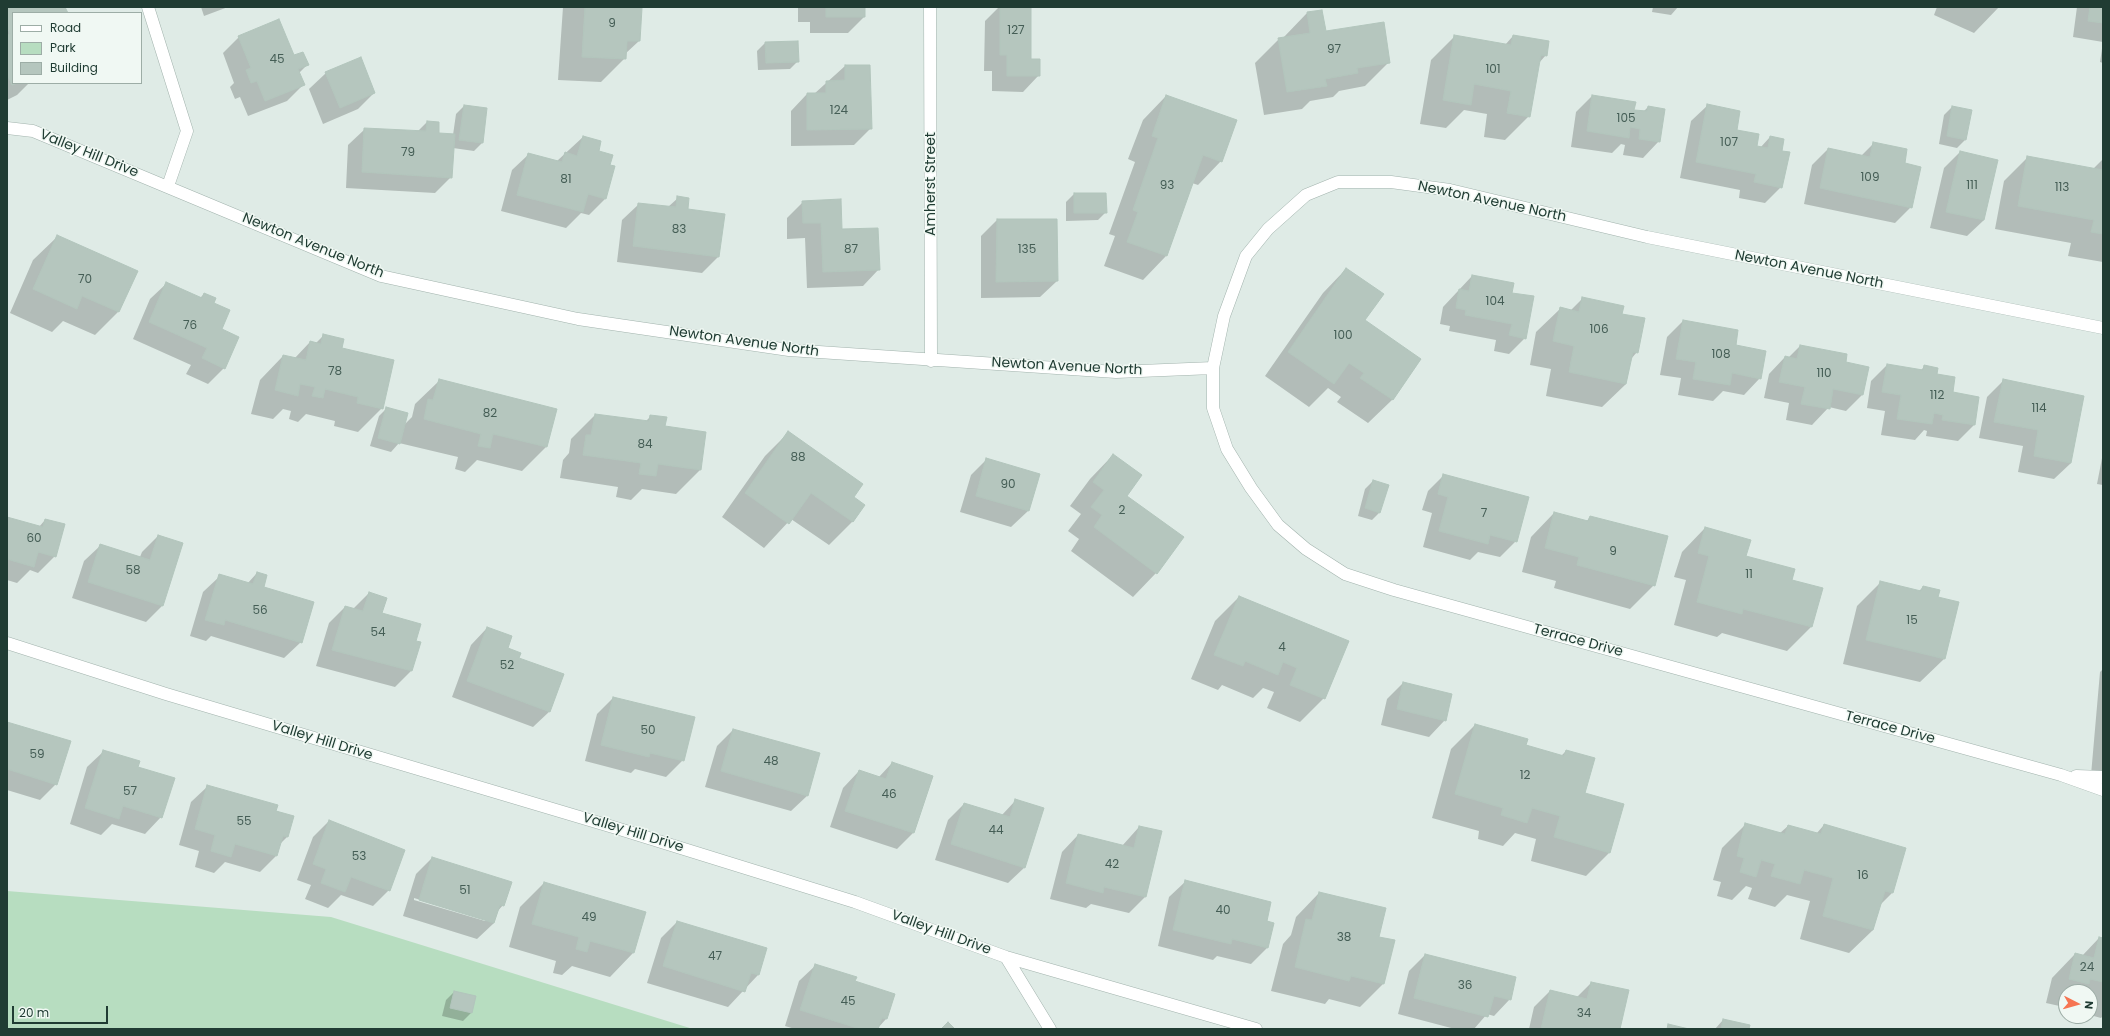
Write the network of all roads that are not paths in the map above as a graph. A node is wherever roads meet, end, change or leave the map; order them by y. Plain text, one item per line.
1 (148, 7) edge
2 (930, 7) edge
3 (7, 128) edge
4 (168, 186) junction
5 (2103, 328) edge
6 (931, 361) junction
7 (1214, 368) junction
8 (7, 643) edge
9 (2061, 775) junction
10 (2103, 777) edge
11 (2103, 790) edge
12 (1006, 957) junction
13 (1050, 1029) edge
14 (1256, 1029) edge

1 - 4 street
2 - 6 street, Amherst Street
3 - 4 street, Valley Hill Drive
4 - 6 street, Newton Avenue North
5 - 7 street, Newton Avenue North
6 - 7 street, Newton Avenue North
7 - 9 street, Terrace Drive
8 - 12 street, Valley Hill Drive
9 - 10 street, Terrace Drive
9 - 11 street, Terrace Drive
12 - 13 street
12 - 14 street, Valley Hill Drive

